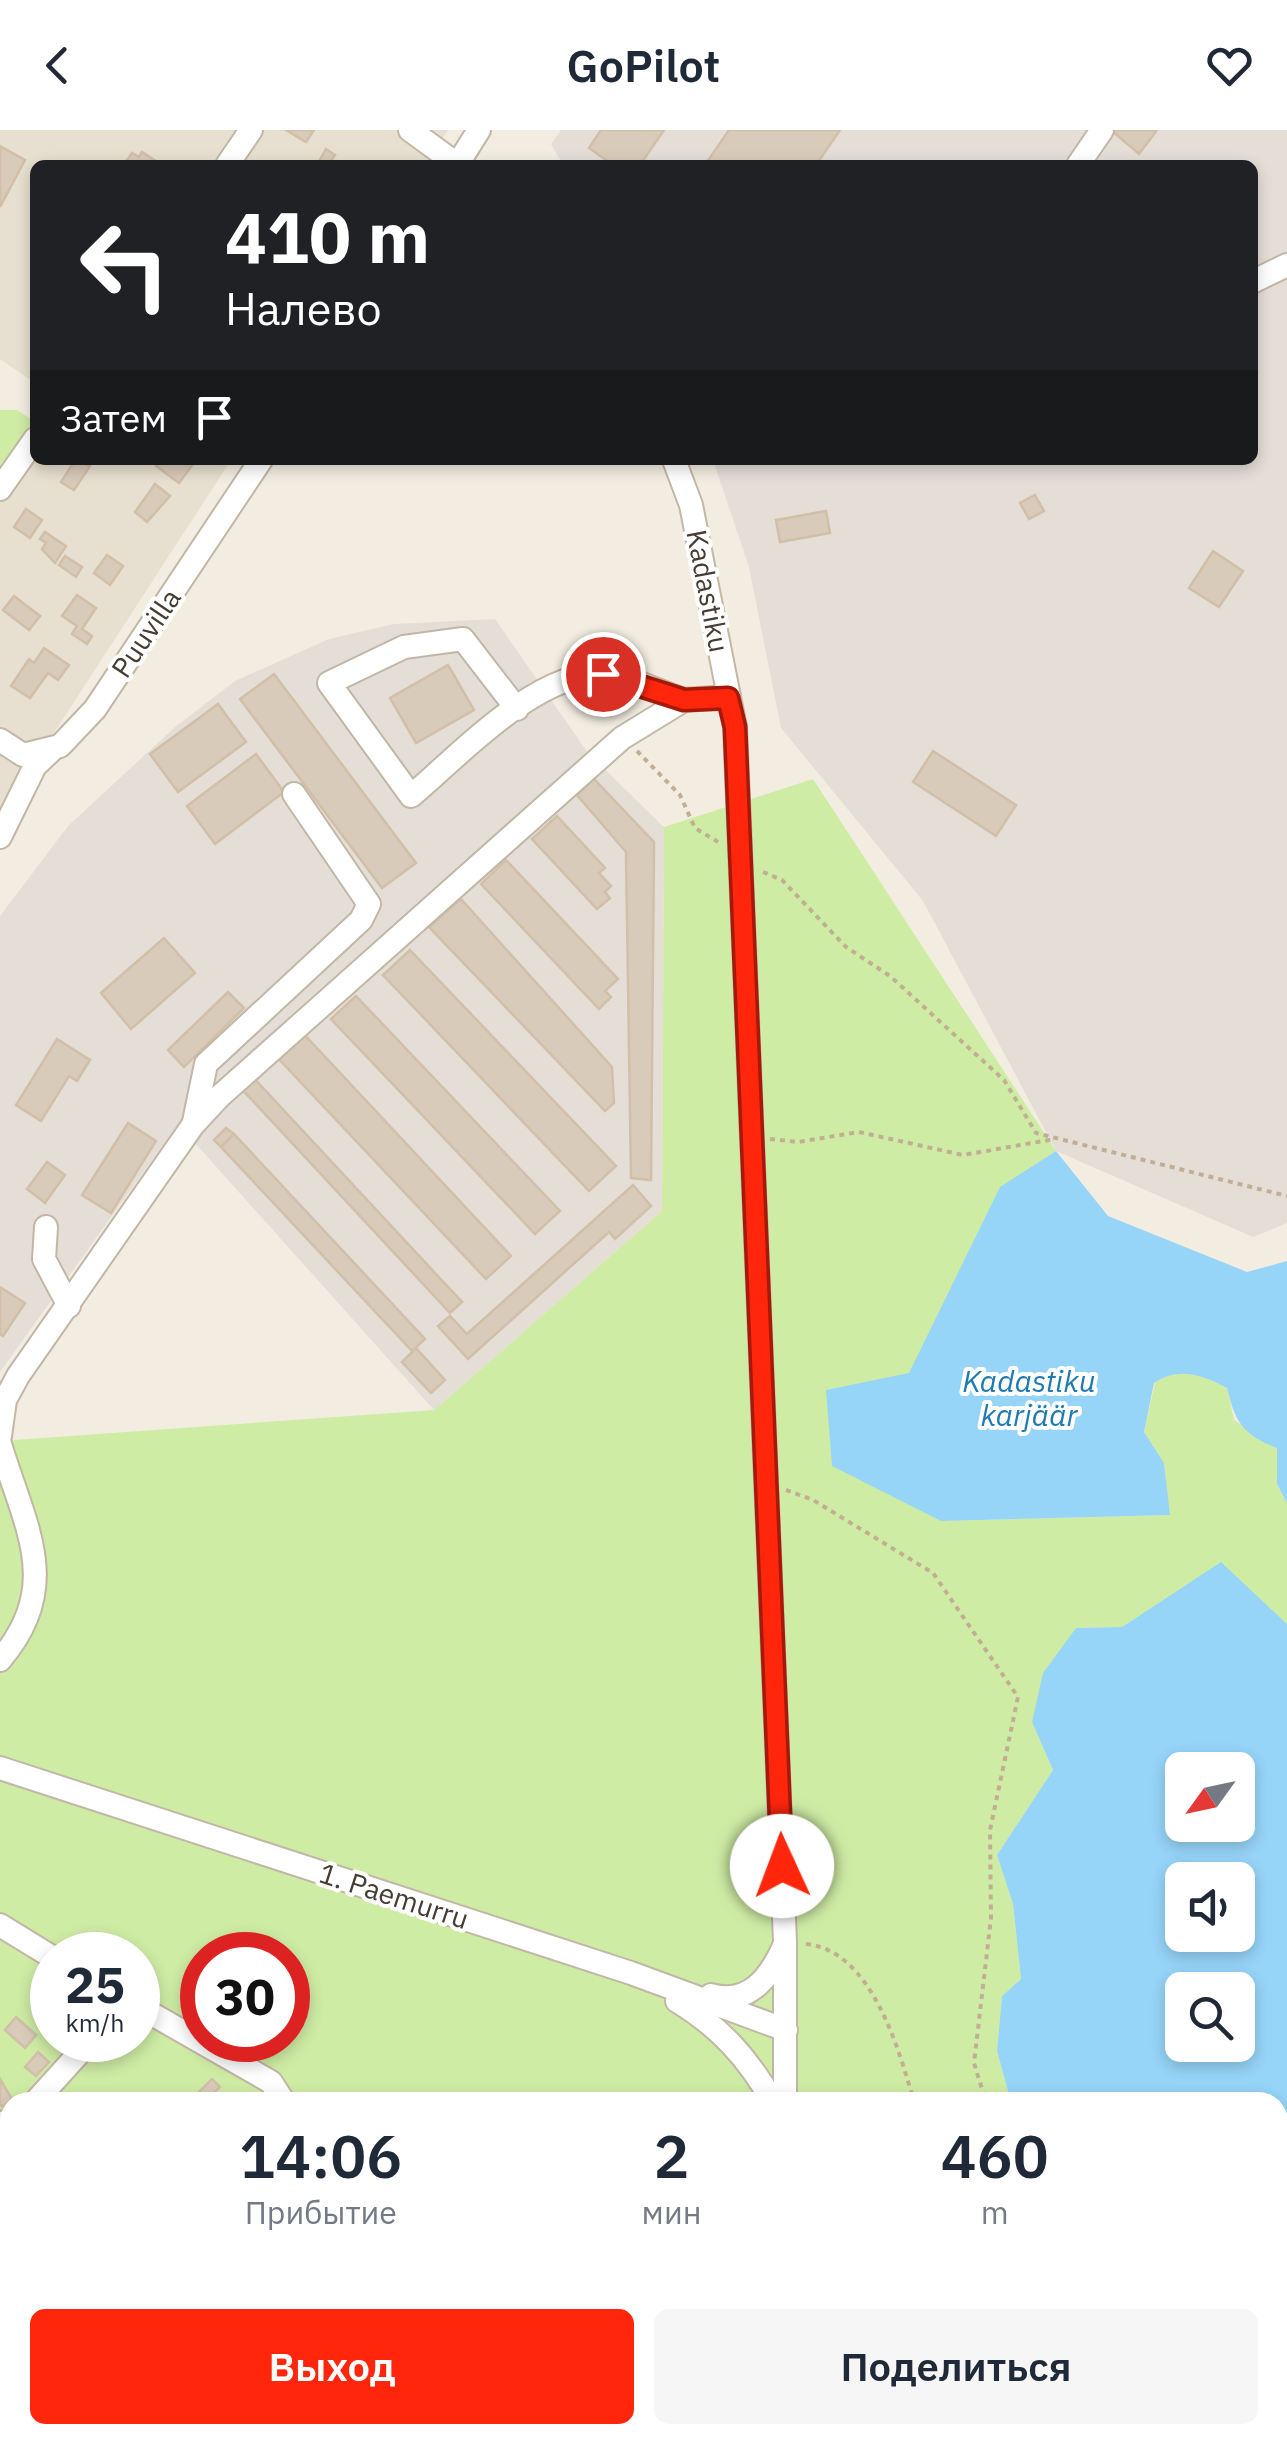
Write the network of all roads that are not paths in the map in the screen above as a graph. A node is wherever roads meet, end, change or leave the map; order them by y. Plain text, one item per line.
1 (252, 130) edge
2 (410, 130) edge
3 (479, 130) edge
4 (1102, 130) edge
5 (231, 160) edge
6 (450, 160) edge
7 (460, 160) edge
8 (1081, 160) edge
9 (1287, 265) edge
10 (1258, 279) edge
11 (30, 446) edge
12 (258, 465) edge
13 (676, 465) edge
14 (0, 489) edge
15 (728, 698) junction
16 (684, 700) junction
17 (517, 709) junction
18 (0, 740) edge
19 (54, 748) junction
20 (294, 794) dead end
21 (0, 836) edge
22 (194, 1125) junction
23 (46, 1227) dead end
24 (68, 1306) junction
25 (9, 1370) edge
26 (0, 1440) edge
27 (11, 1512) edge
28 (0, 1660) edge
29 (0, 1768) edge
30 (0, 1925) edge
31 (786, 1942) junction
32 (30, 1943) edge
33 (631, 1973) junction
34 (160, 2019) edge
35 (786, 2030) junction
36 (71, 2062) edge
37 (44, 2092) edge
38 (277, 2092) edge
39 (767, 2092) edge
40 (785, 2092) edge

1 - 5 street
2 - 6 street
3 - 7 street
4 - 8 street
9 - 10 street
11 - 14 street
12 - 19 street, Puuvilla
13 - 15 street, Kadastiku
15 - 16 street
15 - 31 street, Kadastiku
16 - 17 street
16 - 22 street
17 - 17 street
18 - 19 street
19 - 21 street, Puuvilla
20 - 22 street
22 - 24 street
23 - 24 street
24 - 25 street
25 - 26 street
26 - 27 street
27 - 28 street
29 - 33 street, 1. Paemurru
30 - 32 street
31 - 33 street
31 - 35 street, Kadastiku
33 - 35 street, 1. Paemurru
33 - 39 street
34 - 38 street
35 - 40 street, Kadastiku
36 - 37 street

